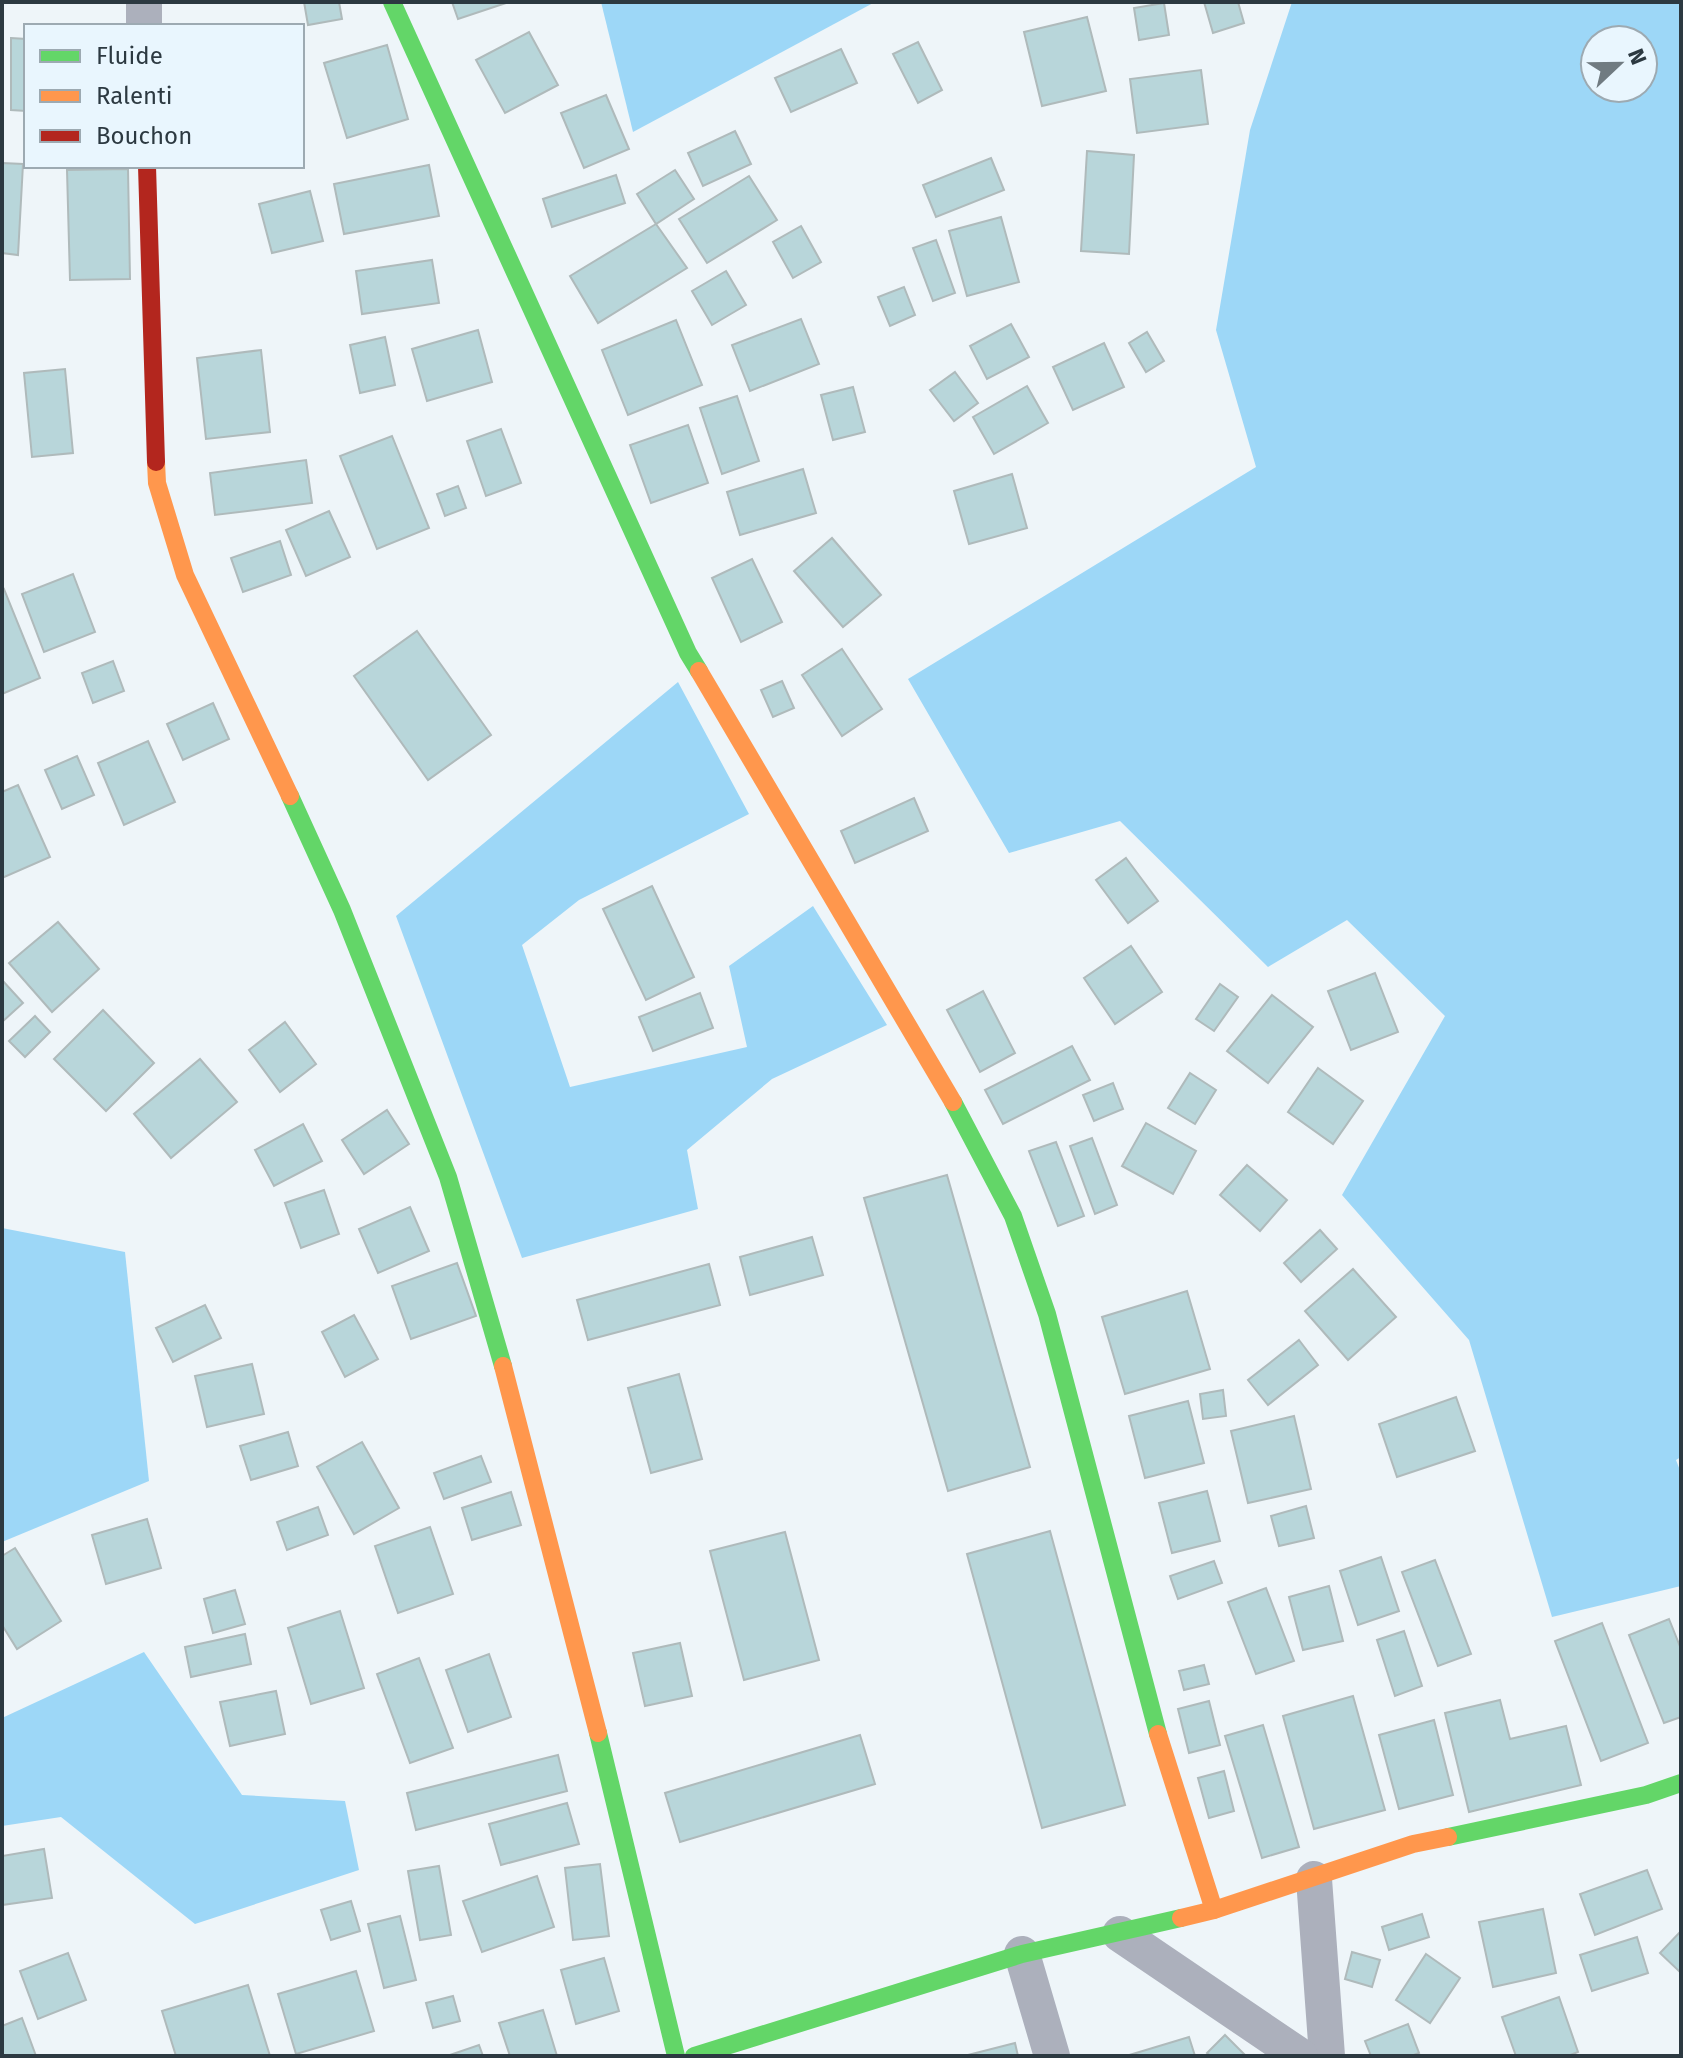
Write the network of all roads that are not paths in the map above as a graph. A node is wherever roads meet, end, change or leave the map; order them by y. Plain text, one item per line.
1 (144, 2) edge
2 (392, 2) edge
3 (144, 24) edge
4 (147, 168) edge
5 (1681, 1783) edge
6 (1314, 1879) junction
7 (1214, 1910) junction
8 (1120, 1934) junction
9 (1022, 1954) junction
10 (676, 2056) edge
11 (694, 2056) edge
12 (1052, 2056) edge
13 (1300, 2056) edge
14 (1327, 2056) edge

1 - 3 street
2 - 7 street
4 - 10 street
5 - 6 street
6 - 7 street
6 - 14 street
7 - 8 street
8 - 9 street
8 - 13 street
9 - 11 street
9 - 12 street

